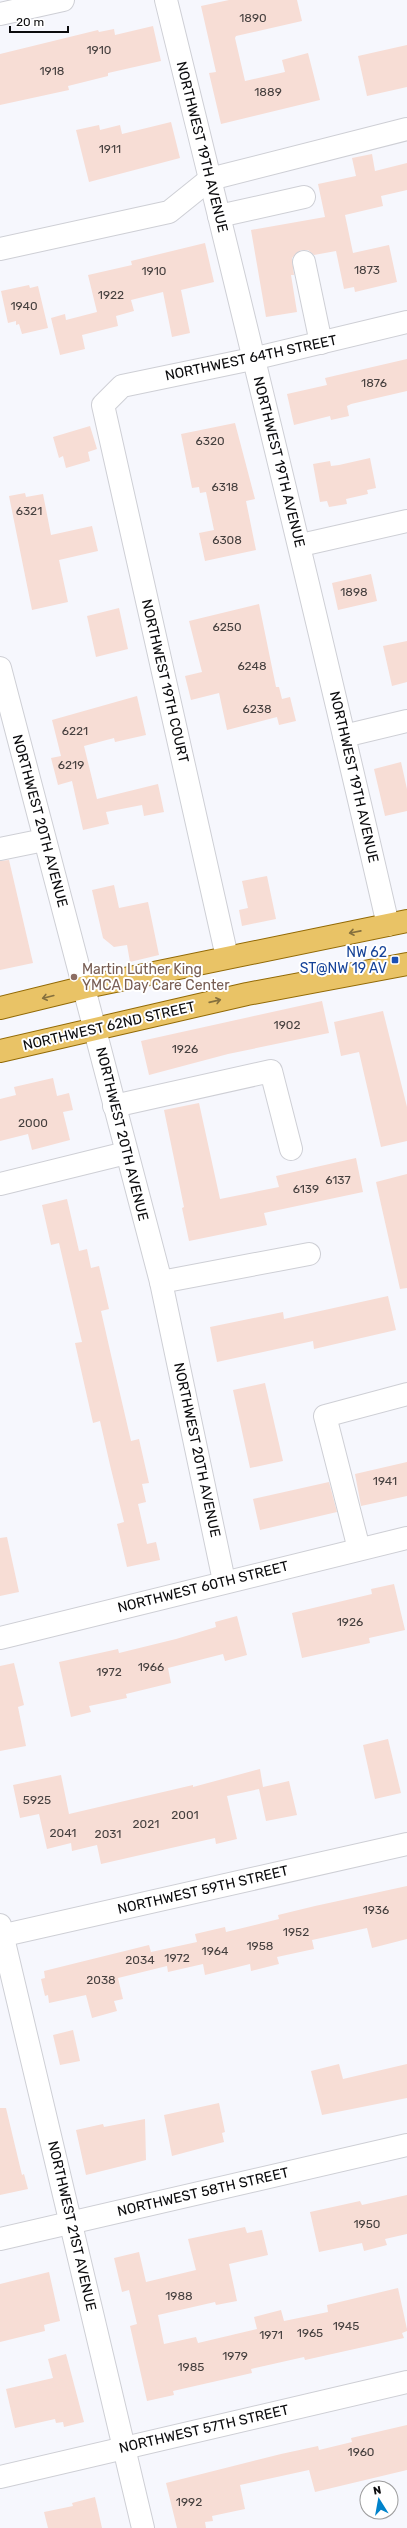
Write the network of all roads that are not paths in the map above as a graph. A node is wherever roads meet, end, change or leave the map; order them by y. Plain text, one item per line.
1 (63, 0) edge
2 (166, 0) edge
3 (0, 14) edge
4 (407, 129) edge
5 (210, 179) junction
6 (304, 197) dead end
7 (219, 216) junction
8 (0, 249) edge
9 (304, 262) dead end
10 (407, 322) edge
11 (321, 343) junction
12 (252, 359) junction
13 (103, 406) joint
14 (407, 522) edge
15 (301, 545) junction
16 (0, 668) edge
17 (407, 721) edge
18 (344, 736) junction
19 (44, 840) junction
20 (0, 849) edge
21 (398, 923) edge
22 (227, 958) junction
23 (407, 964) edge
24 (86, 988) junction
25 (0, 1008) edge
26 (95, 1028) junction
27 (0, 1051) edge
28 (114, 1106) junction
29 (291, 1149) dead end
30 (126, 1153) junction
31 (0, 1184) edge
32 (309, 1254) dead end
33 (161, 1282) junction
34 (407, 1394) edge
35 (407, 1538) edge
36 (359, 1549) junction
37 (224, 1581) junction
38 (0, 1638) edge
39 (407, 1844) edge
40 (1, 1932) edge
41 (407, 2145) edge
42 (72, 2222) junction
43 (0, 2239) edge
44 (407, 2382) edge
45 (124, 2448) junction
46 (0, 2477) edge
47 (143, 2528) edge

1 - 3 street
2 - 5 street, NORTHWEST 19TH AVENUE
4 - 5 street
5 - 7 street, NORTHWEST 19TH AVENUE
5 - 8 street
6 - 7 street
7 - 12 street, NORTHWEST 19TH AVENUE
9 - 11 street
10 - 11 street, NORTHWEST 64TH STREET
11 - 12 street, NORTHWEST 64TH STREET
12 - 13 street, NORTHWEST 64TH STREET
12 - 15 street, NORTHWEST 19TH AVENUE
13 - 22 street, NORTHWEST 19TH COURT
14 - 15 street
15 - 18 street, NORTHWEST 19TH AVENUE
16 - 19 street, NORTHWEST 20TH AVENUE
17 - 18 street
18 - 21 street, NORTHWEST 19TH AVENUE
19 - 20 street
19 - 24 street, NORTHWEST 20TH AVENUE
21 -> 22 main road
22 - 24 main road
26 -> 23 main road, NORTHWEST 62ND STREET
24 -> 25 main road
24 - 26 street, NORTHWEST 20TH AVENUE
26 - 27 main road, NORTHWEST 62ND STREET
26 - 28 street, NORTHWEST 20TH AVENUE
28 - 29 street
28 - 30 street, NORTHWEST 20TH AVENUE
30 - 31 street
30 - 33 street, NORTHWEST 20TH AVENUE
32 - 33 street
33 - 37 street, NORTHWEST 20TH AVENUE
34 - 36 street
35 - 36 street, NORTHWEST 60TH STREET
36 - 37 street, NORTHWEST 60TH STREET
37 - 38 street, NORTHWEST 60TH STREET
39 - 40 street, NORTHWEST 59TH STREET
40 - 42 street, NORTHWEST 21ST AVENUE
41 - 42 street, NORTHWEST 58TH STREET
42 - 43 street, NORTHWEST 58TH STREET
42 - 45 street, NORTHWEST 21ST AVENUE
44 - 45 street, NORTHWEST 57TH STREET
45 - 46 street, NORTHWEST 57TH STREET
45 - 47 street, NORTHWEST 21ST AVENUE

